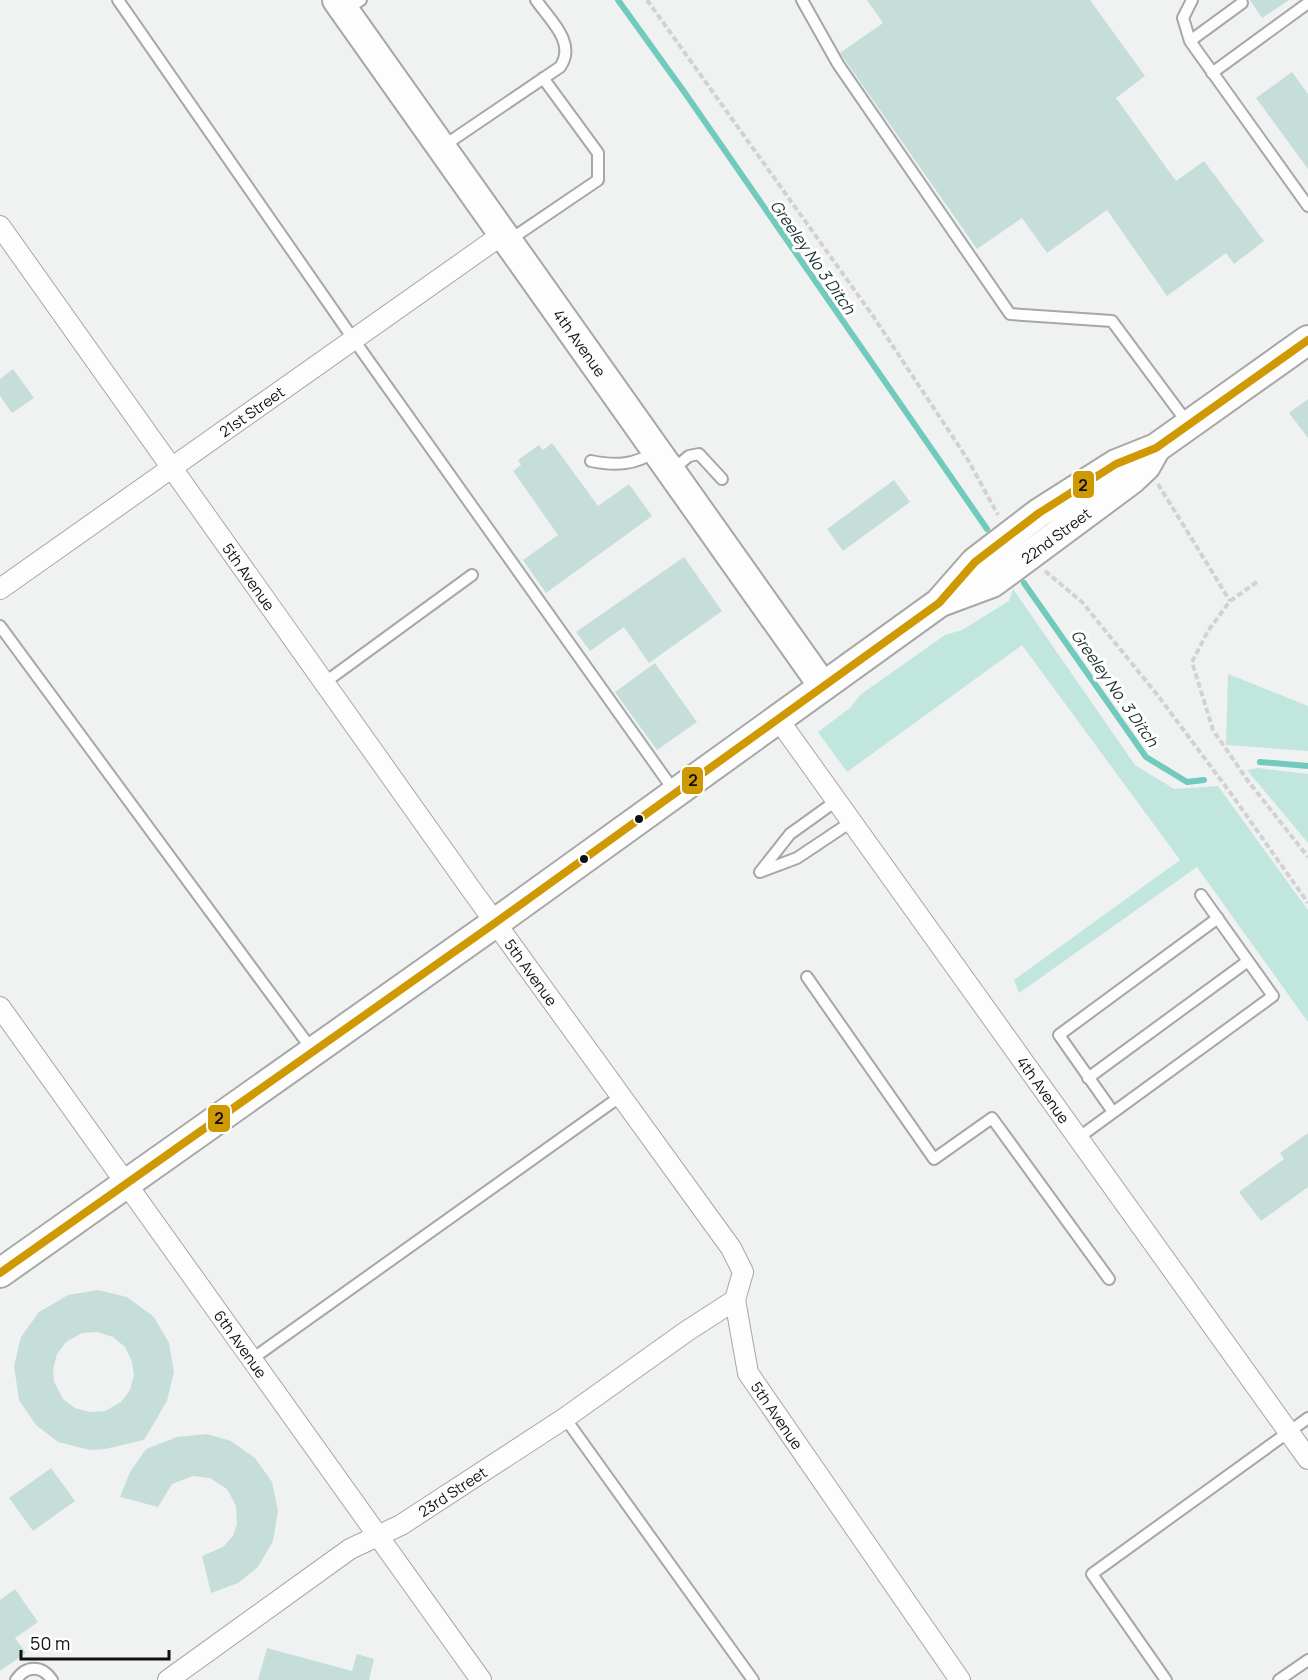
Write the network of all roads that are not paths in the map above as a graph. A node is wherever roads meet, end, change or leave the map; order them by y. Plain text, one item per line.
1 (118, 0) edge
2 (536, 0) edge
3 (802, 0) edge
4 (1192, 0) edge
5 (1242, 3) dead end
6 (1308, 3) edge
7 (348, 4) edge
8 (1190, 41) junction
9 (1212, 73) junction
10 (543, 78) junction
11 (442, 147) junction
12 (1308, 206) edge
13 (0, 226) edge
14 (505, 237) junction
15 (354, 340) junction
16 (1308, 340) edge
17 (1189, 425) junction
18 (1151, 457) junction
19 (591, 461) dead end
20 (664, 461) junction
21 (172, 469) junction
22 (722, 479) dead end
23 (472, 575) dead end
24 (0, 590) edge
25 (939, 603) junction
26 (0, 626) edge
27 (324, 683) junction
28 (824, 686) junction
29 (778, 720) junction
30 (676, 793) junction
31 (836, 801) junction
32 (851, 822) junction
33 (1201, 895) dead end
34 (1218, 918) junction
35 (495, 922) junction
36 (1248, 961) junction
37 (807, 976) dead end
38 (0, 1007) edge
39 (313, 1051) junction
40 (1088, 1078) junction
41 (621, 1096) junction
42 (1113, 1112) junction
43 (1078, 1138) junction
44 (126, 1183) junction
45 (0, 1273) edge
46 (1108, 1279) dead end
47 (735, 1300) junction
48 (252, 1359) junction
49 (565, 1418) junction
50 (1308, 1418) edge
51 (1288, 1431) junction
52 (1308, 1459) edge
53 (376, 1536) junction
54 (1308, 1660) edge
55 (16, 1680) edge
56 (52, 1680) edge
57 (168, 1680) edge
58 (481, 1680) edge
59 (753, 1680) edge
60 (960, 1680) edge
61 (1166, 1680) edge
62 (1279, 1680) edge

1 - 15 lane
2 - 10 lane
3 - 17 lane
4 - 8 lane
5 - 8 lane
6 - 9 lane
7 - 11 street, 4th Avenue
8 - 9 lane
9 - 12 lane
10 - 11 lane
10 - 14 lane, 21st Street
11 - 14 street, 4th Avenue
13 - 21 street, 5th Avenue
14 - 15 street, 21st Street
14 - 20 street, 4th Avenue
15 - 21 street, 21st Street
15 - 30 lane
16 - 17 street, 22nd Street
17 - 18 street, 22nd Street
18 - 25 street, 22nd Street
18 - 25 street, 22nd Street
19 - 20 lane
20 - 22 lane
20 - 28 street, 4th Avenue
21 - 24 street, 21st Street
21 - 27 street, 5th Avenue
23 - 27 lane
25 - 28 street, 22nd Street
26 - 39 lane
27 - 35 street, 5th Avenue
28 - 29 street, 22nd Street
29 - 30 street, 22nd Street
29 - 31 street, 4th Avenue
30 - 35 street, 22nd Street
31 - 32 street, 4th Avenue
31 - 32 lane
32 - 43 street, 4th Avenue
33 - 34 lane
34 - 36 lane
34 - 40 lane
35 - 39 street, 22nd Street
35 - 41 street, 5th Avenue
36 - 40 lane
36 - 42 lane
37 - 46 lane
38 - 44 street, 6th Avenue
39 - 44 street, 22nd Street
40 - 42 lane
41 - 47 street, 5th Avenue
41 - 48 lane
42 - 43 lane
43 - 51 street, 4th Avenue
44 - 45 street, 22nd Street
44 - 48 street, 6th Avenue
47 - 49 street, 23rd Street
47 - 60 street, 5th Avenue
48 - 53 street, 6th Avenue
49 - 53 street, 23rd Street
49 - 59 lane
50 - 51 lane
51 - 52 street, 4th Avenue
51 - 61 lane
53 - 57 street, 23rd Street
53 - 58 street, 6th Avenue
54 - 62 lane
55 - 56 lane

